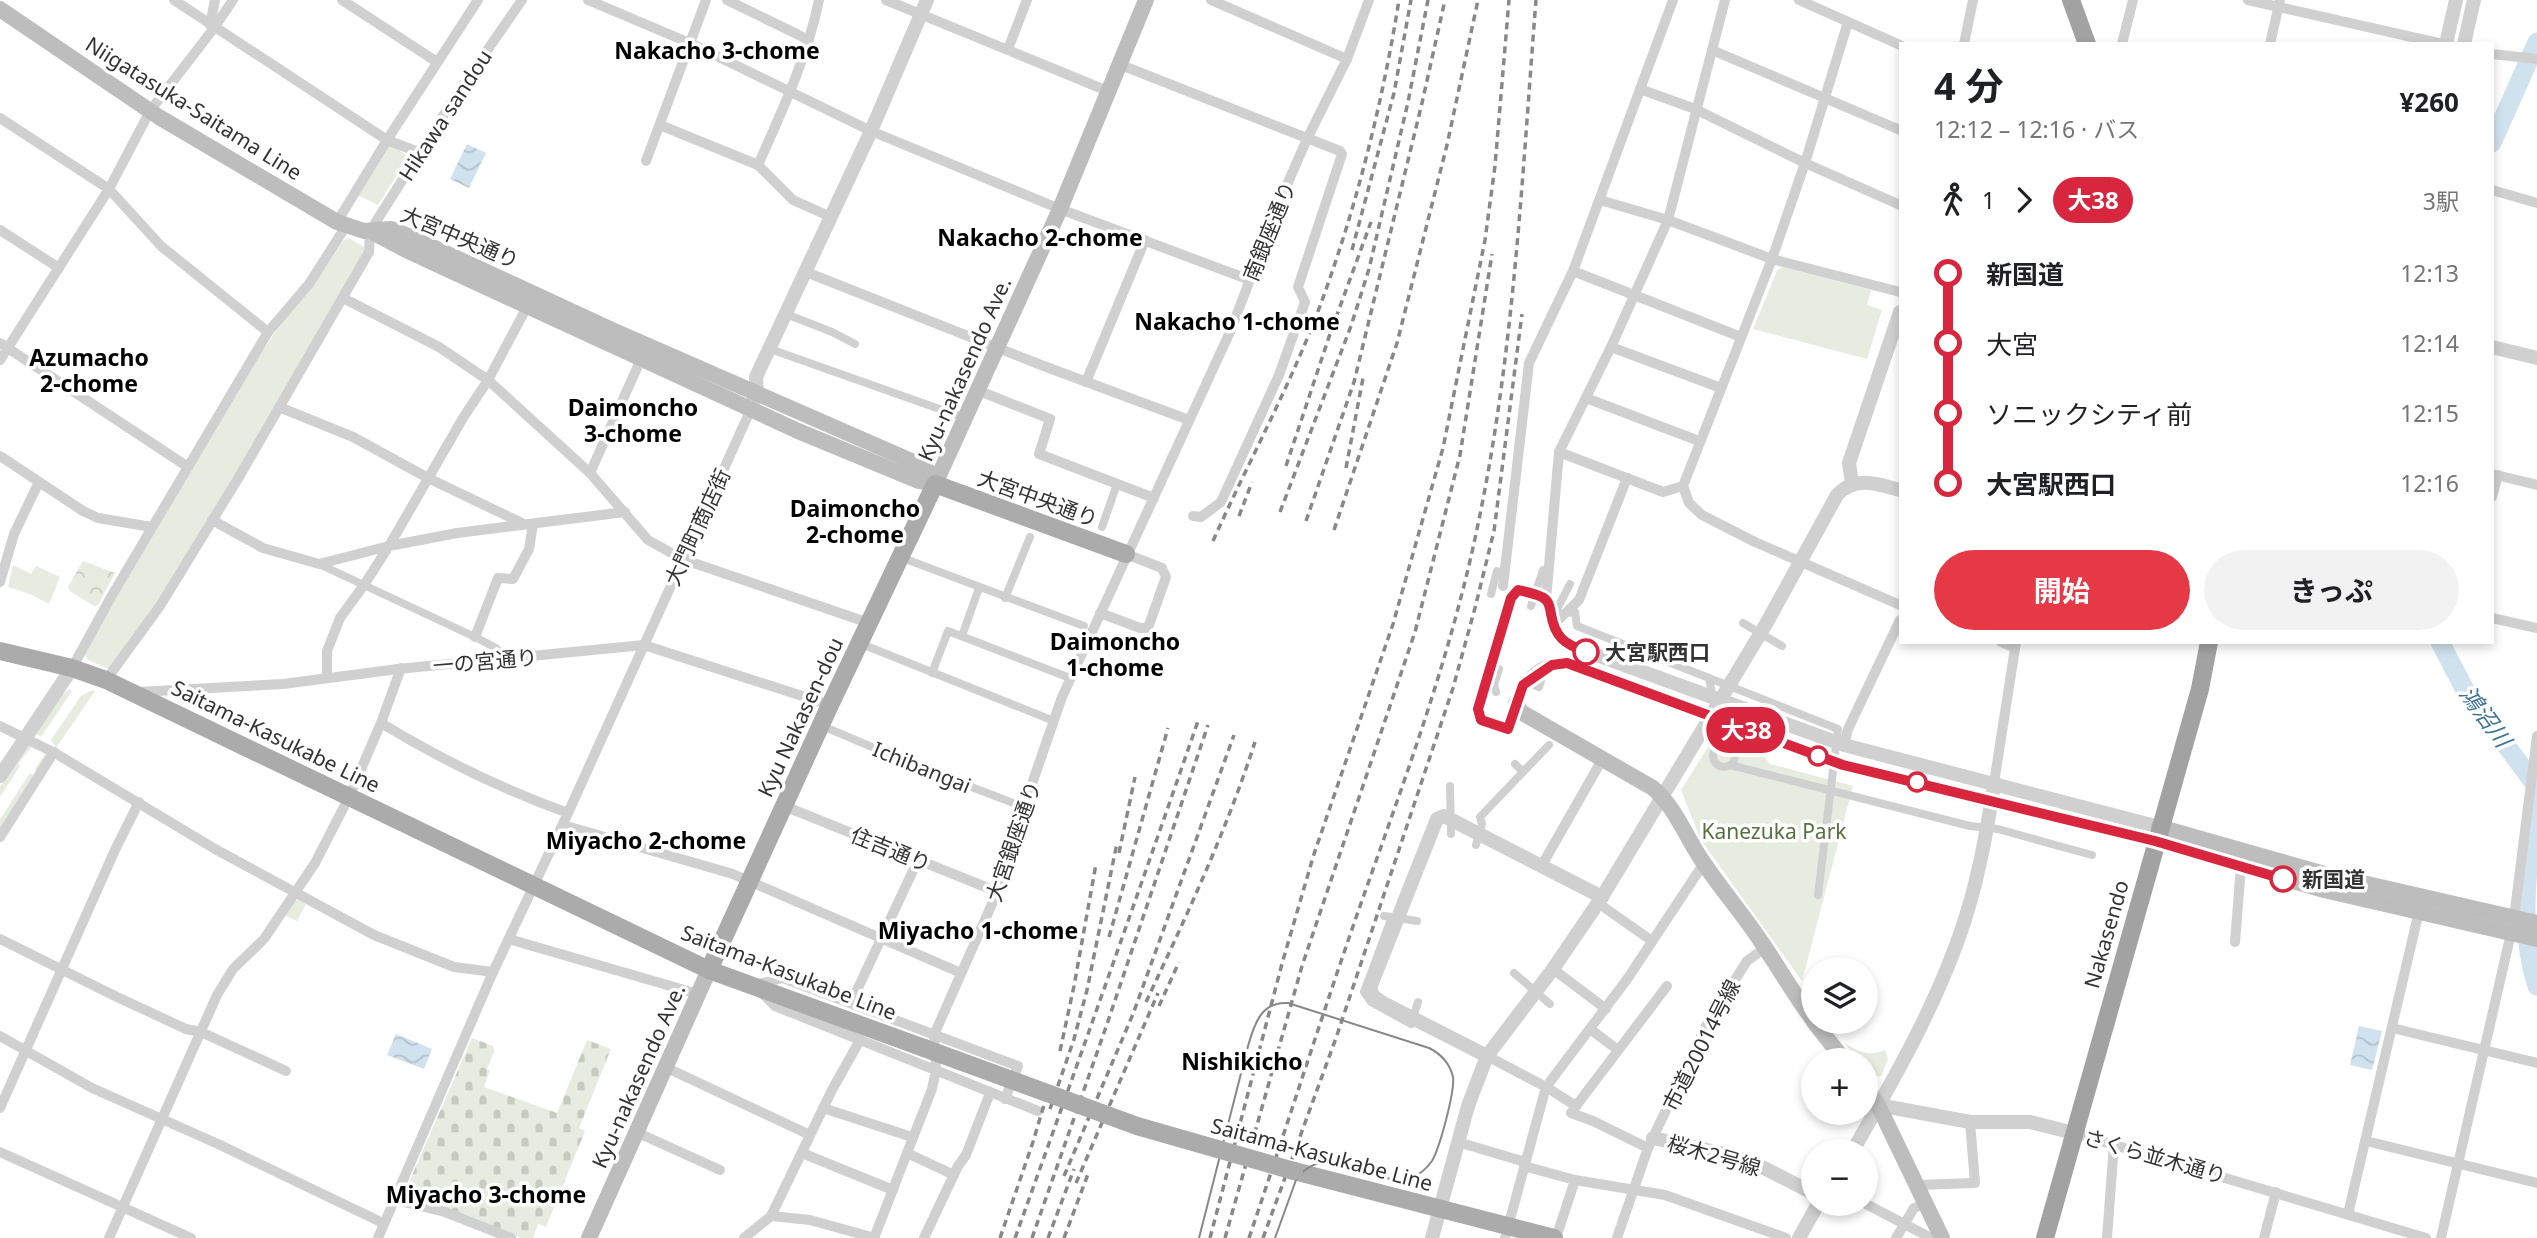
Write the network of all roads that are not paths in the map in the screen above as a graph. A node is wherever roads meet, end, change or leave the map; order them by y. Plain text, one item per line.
1 (173, 0) edge
2 (215, 0) edge
3 (233, 0) edge
4 (342, 0) edge
5 (478, 0) edge
6 (522, 0) edge
7 (588, 0) edge
8 (706, 0) edge
9 (727, 0) edge
10 (819, 0) edge
11 (886, 0) edge
12 (1027, 0) edge
13 (1146, 0) edge
14 (1211, 0) edge
15 (1369, 0) edge
16 (1673, 0) edge
17 (1725, 0) edge
18 (1799, 0) edge
19 (1973, 0) edge
20 (2071, 0) edge
21 (2133, 0) edge
22 (2248, 0) edge
23 (2456, 0) edge
24 (2474, 0) edge
25 (2279, 4) edge
26 (924, 7) edge
27 (0, 9) edge
28 (1848, 22) junction
29 (212, 26) junction
30 (809, 40) junction
31 (1965, 42) edge
32 (2086, 42) edge
33 (2122, 42) edge
34 (2270, 42) edge
35 (2437, 42) edge
36 (2446, 42) edge
37 (2464, 42) edge
38 (692, 44) junction
39 (1899, 45) edge
40 (1008, 49) junction
41 (1712, 50) junction
42 (2494, 54) edge
43 (2536, 59) edge
44 (1347, 60) junction
45 (437, 62) junction
46 (1121, 65) junction
47 (1640, 89) junction
48 (790, 91) junction
49 (1110, 92) junction
50 (1825, 97) junction
51 (1695, 109) junction
52 (150, 111) junction
53 (0, 118) edge
54 (660, 125) junction
55 (1899, 130) edge
56 (871, 131) junction
57 (1307, 139) junction
58 (387, 140) junction
59 (421, 153) junction
60 (646, 161) dead end
61 (1805, 163) junction
62 (758, 165) junction
63 (109, 189) junction
64 (2494, 191) edge
65 (1600, 200) junction
66 (2537, 203) edge
67 (1899, 205) edge
68 (1060, 209) junction
69 (831, 217) junction
70 (1668, 220) junction
71 (342, 224) junction
72 (0, 230) edge
73 (370, 231) junction
74 (1145, 240) junction
75 (1772, 259) junction
76 (58, 268) junction
77 (1573, 271) junction
78 (806, 272) junction
79 (1250, 280) junction
80 (1899, 292) edge
81 (1633, 296) junction
82 (343, 298) junction
83 (528, 305) junction
84 (786, 314) junction
85 (268, 332) junction
86 (1741, 337) junction
87 (1897, 338) edge
88 (855, 344) dead end
89 (4, 346) edge
90 (997, 347) junction
91 (1611, 347) junction
92 (2494, 347) edge
93 (770, 349) junction
94 (2537, 358) edge
95 (641, 359) junction
96 (0, 360) edge
97 (488, 380) junction
98 (1086, 382) junction
99 (1721, 388) junction
100 (977, 390) junction
101 (1586, 398) junction
102 (754, 401) junction
103 (279, 407) junction
104 (965, 418) junction
105 (1189, 420) junction
106 (1699, 441) junction
107 (1559, 452) junction
108 (0, 457) edge
109 (188, 467) junction
110 (590, 473) junction
111 (2495, 475) edge
112 (428, 478) junction
113 (1627, 478) junction
114 (39, 482) junction
115 (1852, 483) junction
116 (935, 484) junction
117 (1117, 484) junction
118 (2537, 485) edge
119 (1683, 486) junction
120 (1899, 490) edge
121 (1153, 499) junction
122 (625, 512) junction
123 (1193, 516) dead end
124 (212, 520) junction
125 (528, 524) junction
126 (152, 527) junction
127 (1102, 527) dead end
128 (1030, 537) dead end
129 (389, 546) junction
130 (1126, 554) junction
131 (900, 557) junction
132 (682, 559) junction
133 (1799, 561) junction
134 (318, 564) junction
135 (1543, 570) dead end
136 (1497, 571) dead end
137 (0, 582) edge
138 (1570, 584) dead end
139 (364, 585) junction
140 (1503, 586) dead end
141 (979, 588) junction
142 (1491, 594) dead end
143 (1005, 598) junction
144 (1546, 600) joint
145 (1899, 605) edge
146 (1531, 606) dead end
147 (1100, 613) junction
148 (2494, 618) edge
149 (1552, 619) junction
150 (1899, 622) edge
151 (869, 623) junction
152 (1743, 623) dead end
153 (1084, 626) dead end
154 (2537, 628) edge
155 (962, 636) junction
156 (475, 637) junction
157 (859, 643) junction
158 (2209, 644) edge
159 (644, 645) junction
160 (2016, 645) edge
161 (1782, 646) dead end
162 (0, 651) edge
163 (506, 659) junction
164 (72, 668) junction
165 (401, 668) junction
166 (1499, 669) dead end
167 (932, 674) junction
168 (327, 678) junction
169 (1070, 678) junction
170 (1709, 678) junction
171 (106, 680) junction
172 (1495, 688) dead end
173 (132, 692) junction
174 (1719, 700) junction
175 (1516, 703) joint
176 (830, 705) junction
177 (1710, 716) junction
178 (1054, 720) junction
179 (381, 723) junction
180 (820, 725) junction
181 (0, 726) edge
182 (25, 736) junction
183 (2537, 736) edge
184 (1844, 744) junction
185 (1549, 745) dead end
186 (1722, 746) junction
187 (54, 752) junction
188 (1603, 758) junction
189 (1515, 764) dead end
190 (1730, 765) junction
191 (1523, 772) junction
192 (0, 776) edge
193 (2533, 779) edge
194 (1994, 783) junction
195 (1450, 786) dead end
196 (1657, 791) junction
197 (1832, 791) junction
198 (349, 797) junction
199 (1992, 801) junction
200 (139, 802) junction
201 (783, 806) junction
202 (1024, 807) junction
203 (568, 813) junction
204 (563, 825) junction
205 (1451, 834) dead end
206 (2157, 834) junction
207 (0, 837) edge
208 (1476, 845) dead end
209 (2092, 855) dead end
210 (918, 860) junction
211 (1704, 863) junction
212 (1542, 865) junction
213 (2241, 866) junction
214 (749, 881) junction
215 (534, 886) junction
216 (297, 891) junction
217 (998, 892) junction
218 (1818, 895) dead end
219 (1600, 900) junction
220 (2420, 905) junction
221 (1417, 921) dead end
222 (2515, 926) junction
223 (2537, 933) edge
224 (0, 939) edge
225 (509, 939) junction
226 (881, 939) junction
227 (1652, 941) junction
228 (2235, 942) dead end
229 (1765, 948) junction
230 (1553, 969) junction
231 (709, 970) junction
232 (61, 971) junction
233 (493, 972) junction
234 (1514, 972) dead end
235 (961, 973) junction
236 (754, 985) junction
237 (1667, 986) dead end
238 (698, 994) junction
239 (1418, 1002) dead end
240 (1801, 1002) edge
241 (851, 1003) junction
242 (1550, 1004) dead end
243 (1606, 1009) junction
244 (2392, 1028) junction
245 (1590, 1029) junction
246 (201, 1032) junction
247 (1824, 1034) edge
248 (0, 1036) edge
249 (860, 1040) junction
250 (929, 1041) junction
251 (1835, 1048) edge
252 (1618, 1050) junction
253 (24, 1051) junction
254 (2484, 1051) junction
255 (1487, 1056) junction
256 (2537, 1063) edge
257 (665, 1067) junction
258 (936, 1070) junction
259 (286, 1071) dead end
260 (1546, 1087) junction
261 (989, 1093) junction
262 (1005, 1099) junction
263 (1878, 1105) junction
264 (1576, 1106) junction
265 (0, 1108) edge
266 (823, 1108) junction
267 (1038, 1111) dead end
268 (163, 1119) junction
269 (1970, 1122) junction
270 (636, 1132) junction
271 (2074, 1133) junction
272 (810, 1135) junction
273 (912, 1137) junction
274 (2366, 1141) junction
275 (1458, 1142) junction
276 (1650, 1143) junction
277 (2114, 1144) junction
278 (0, 1152) edge
279 (802, 1153) junction
280 (908, 1153) junction
281 (1525, 1164) junction
282 (2458, 1164) junction
283 (720, 1170) dead end
284 (954, 1175) junction
285 (1575, 1180) junction
286 (2537, 1184) edge
287 (1917, 1185) junction
288 (1801, 1187) edge
289 (893, 1190) junction
290 (1632, 1190) junction
291 (2276, 1192) junction
292 (396, 1200) junction
293 (1926, 1203) junction
294 (121, 1208) junction
295 (1440, 1208) junction
296 (1878, 1211) edge
297 (2348, 1214) junction
298 (771, 1216) junction
299 (1811, 1216) edge
300 (383, 1223) junction
301 (1904, 1225) junction
302 (1506, 1232) edge
303 (109, 1238) edge
304 (191, 1238) edge
305 (378, 1238) edge
306 (511, 1238) edge
307 (589, 1238) edge
308 (744, 1238) edge
309 (874, 1238) edge
310 (924, 1238) edge
311 (1432, 1238) edge
312 (1555, 1238) edge
313 (1617, 1238) edge
314 (1786, 1238) edge
315 (1799, 1238) edge
316 (1896, 1238) edge
317 (1931, 1238) edge
318 (1942, 1238) edge
319 (2045, 1238) edge
320 (2107, 1238) edge
321 (2264, 1238) edge
322 (2426, 1238) edge
323 (2441, 1238) edge

1 - 29 street
2 - 29 street
3 - 29 street
4 - 45 street
5 - 45 street, Hikawa sandou
6 - 59 street, Hikawa sandou
7 - 38 street
8 - 38 street
9 - 30 street
10 - 30 street
11 - 26 street
12 - 40 street
13 - 46 main road, Kyu-nakasendo Ave.
14 - 44 street
15 - 44 street, 南銀座通り
16 - 47 street
17 - 41 street
18 - 28 street
19 - 31 street
20 - 32 highway
21 - 33 street
22 - 25 street
23 - 36 street
24 - 37 street
25 - 34 street
25 - 35 street
26 - 40 street
26 - 56 street
27 - 52 main road, Niigatasuka-Saitama Line
28 - 39 street
28 - 50 street
29 - 52 street
29 - 58 street
30 - 48 street
38 - 48 street
38 - 54 street
40 - 49 street
41 - 50 street
41 - 51 street
42 - 43 street
44 - 57 street, 南銀座通り
45 - 58 street, Hikawa sandou
46 - 49 main road, Kyu-nakasendo Ave.
46 - 57 street
47 - 51 street
47 - 65 street
48 - 56 street
48 - 62 street
49 - 68 main road, Kyu-nakasendo Ave.
50 - 55 street
50 - 61 street
51 - 61 street
51 - 70 street
52 - 63 street
52 - 71 main road, Niigatasuka-Saitama Line
53 - 63 street
54 - 60 street
54 - 62 street
56 - 68 street
56 - 69 street
57 - 79 street, 南銀座通り
57 - 123 street
58 - 59 street
58 - 71 street, Hikawa sandou
59 - 73 street, Hikawa sandou
61 - 67 street
61 - 75 street
62 - 69 street
63 - 76 street
63 - 85 street
64 - 66 street
65 - 70 street
65 - 77 street
68 - 74 street
68 - 90 main road, Kyu-nakasendo Ave.
69 - 78 street
70 - 75 street
70 - 81 street
71 - 73 main road, Niigatasuka-Saitama Line
71 - 85 street, Hikawa sandou
72 - 76 street
73 - 82 street, Hikawa sandou
73 - 83 main road, 大宮中央通り
73 - 102 main road, 大宮中央通り
74 - 79 street
74 - 98 street
75 - 80 street
75 - 86 street
76 - 89 street
77 - 81 street
77 - 140 street
78 - 84 street
78 - 90 street
79 - 105 street, 南銀座通り
81 - 86 street
81 - 91 street
82 - 97 street
82 - 103 street, Hikawa sandou
83 - 95 main road, 大宮中央通り
83 - 97 street
84 - 88 street
84 - 93 street
85 - 109 street, Hikawa sandou
86 - 99 street
87 - 115 street
89 - 96 street
89 - 109 street
90 - 98 street
90 - 100 main road, Kyu-nakasendo Ave.
91 - 99 street
91 - 101 street
92 - 94 street
93 - 102 street
93 - 104 street
95 - 102 main road, 大宮中央通り
95 - 110 street
97 - 110 street
97 - 112 street
98 - 105 street
99 - 106 street
100 - 104 main road, Kyu-nakasendo Ave.
100 - 117 street
101 - 106 street
101 - 107 street
102 - 116 main road, 大宮中央通り
102 - 132 street, 大門町商店街
103 - 112 street
103 - 124 street, Hikawa sandou
104 - 116 main road, Kyu-nakasendo Ave.
105 - 121 street, 南銀座通り
106 - 119 street
107 - 113 street
107 - 144 street
108 - 114 street
109 - 126 street, Hikawa sandou
110 - 122 street
111 - 118 street
112 - 125 street
112 - 129 street
113 - 119 street
113 - 149 street
114 - 126 street
114 - 137 street
115 - 120 street
115 - 133 street
116 - 130 main road, 大宮中央通り
116 - 131 main road, Kyu Nakasen-dou
117 - 121 street
117 - 127 street
119 - 133 street
121 - 130 street, 南銀座通り
122 - 125 street
122 - 132 street
124 - 134 street
124 - 171 street, Hikawa sandou
125 - 129 street
125 - 156 street
126 - 164 street, Hikawa sandou
128 - 143 street
129 - 134 street
129 - 139 street
130 - 147 street, 大宮銀座通り
130 - 147 street
131 - 141 street
131 - 151 main road, Kyu Nakasen-dou
132 - 151 street
132 - 159 street, 大門町商店街
133 - 145 street
133 - 174 street
134 - 139 street
135 - 146 street
136 - 142 street
138 - 149 street
139 - 156 street
139 - 168 street
141 - 143 street
141 - 155 street
143 - 153 street
144 - 149 street
147 - 169 street, 大宮銀座通り
148 - 154 street
149 - 170 street, bridge
149 - 174 street
150 - 184 street
151 - 157 main road, Kyu Nakasen-dou
152 - 161 street, bridge
155 - 167 street
155 - 169 street
156 - 163 street
157 - 167 street
157 - 176 main road, Kyu Nakasen-dou
158 - 206 highway, Nakasendo
159 - 163 street, 一の宮通り
159 - 176 street, 一の宮通り
159 - 203 street, 大門町商店街
160 - 194 street
162 - 164 main road, Saitama-Kasukabe Line
163 - 165 street, 一の宮通り
164 - 171 main road, Saitama-Kasukabe Line
164 - 182 street
165 - 168 street, 一の宮通り
165 - 179 street
166 - 172 street
167 - 178 street
168 - 173 street, 一の宮通り
169 - 178 street, 大宮銀座通り
170 - 186 street, bridge
170 - 197 street, bridge
171 - 173 main road, Saitama-Kasukabe Line
173 - 198 main road, Saitama-Kasukabe Line
174 - 177 street
174 - 184 street
175 - 177 street
175 - 188 main road
176 - 180 main road, Kyu Nakasen-dou
177 - 196 street
177 - 199 street
178 - 202 street, 大宮銀座通り
179 - 198 street
179 - 203 street
180 - 201 main road, Kyu Nakasen-dou
180 - 202 street, Ichibangai
181 - 182 street
182 - 187 street
182 - 192 street
183 - 193 street
184 - 194 street
185 - 191 street
186 - 190 street
186 - 190 street
187 - 200 street
187 - 207 street
188 - 196 main road
188 - 212 street
189 - 191 street
190 - 197 street, bridge
191 - 208 street, bridge
193 - 222 street
194 - 199 street
194 - 206 street
195 - 205 street, bridge
196 - 211 main road
196 - 219 street
197 - 209 street, bridge
197 - 218 street, bridge
198 - 215 main road, Saitama-Kasukabe Line
198 - 216 street
199 - 206 street
199 - 263 street
200 - 216 street
200 - 232 street
201 - 210 street, 住吉通り
201 - 214 main road, Kyu Nakasen-dou
202 - 217 street, 大宮銀座通り
203 - 204 street, 大門町商店街
204 - 214 street
204 - 215 street, 大門町商店街
206 - 213 main road
206 - 220 main road
206 - 271 highway, Nakasendo
210 - 217 street, 住吉通り
210 - 226 street
211 - 227 street
211 - 229 main road
212 - 219 street
212 - 255 street
213 - 220 main road
213 - 228 street
214 - 226 street
214 - 231 main road, Kyu Nakasen-dou
215 - 225 street, 大門町商店街
215 - 231 main road, Saitama-Kasukabe Line
216 - 233 street
216 - 246 street
217 - 235 street, 大宮銀座通り
219 - 227 street
219 - 230 street
220 - 222 main road
220 - 244 street
221 - 239 street, bridge
222 - 223 main road
222 - 254 street
224 - 232 street
225 - 233 street, 大門町商店街
225 - 238 street
226 - 235 street
226 - 241 street
227 - 243 street
229 - 240 main road
229 - 276 street, 市道20014号線
230 - 243 street
230 - 255 street
231 - 236 main road, Saitama-Kasukabe Line
231 - 238 main road, Kyu-nakasendo Ave.
232 - 246 street
232 - 253 street
233 - 292 street, 大門町商店街
234 - 242 street, bridge
235 - 250 street, 大宮銀座通り
236 - 241 street
236 - 249 street
236 - 250 main road, Saitama-Kasukabe Line
237 - 252 street
238 - 257 main road, Kyu-nakasendo Ave.
241 - 250 street
243 - 245 street
244 - 254 street
244 - 274 street
245 - 252 street
245 - 260 street
246 - 259 street
246 - 268 street
247 - 251 main road
248 - 253 street
249 - 258 street
249 - 266 street
250 - 258 street, 大宮銀座通り
250 - 262 street
250 - 295 main road, Saitama-Kasukabe Line, bridge
252 - 264 street
253 - 265 street
253 - 268 street
254 - 256 street
254 - 282 street
255 - 260 street
255 - 275 street
257 - 270 main road, Kyu-nakasendo Ave.
257 - 272 street
258 - 261 street
258 - 273 street, 大宮銀座通り
260 - 264 street
260 - 281 street
261 - 262 street
261 - 284 street
262 - 267 street
263 - 269 street, さくら並木通り
263 - 287 main road
264 - 276 street
266 - 272 street
266 - 273 street
268 - 294 street
268 - 300 street
269 - 271 street, さくら並木通り
269 - 287 street
270 - 283 street
270 - 307 main road, Kyu-nakasendo Ave.
271 - 277 street, さくら並木通り
271 - 319 highway, Nakasendo
272 - 279 street
273 - 280 street, 大宮銀座通り
274 - 282 street
274 - 297 street
275 - 281 street
275 - 295 street
276 - 288 street, 桜木2号線
276 - 290 street, 市道20014号線
277 - 291 street, さくら並木通り
277 - 320 street
278 - 294 street
279 - 289 street
279 - 298 street
280 - 284 street
280 - 289 street, 大宮銀座通り
281 - 285 street
281 - 302 street
282 - 286 street
282 - 323 street
284 - 310 street
285 - 290 street
285 - 312 street
287 - 293 main road
289 - 309 street, 大宮銀座通り
290 - 313 street, 市道20014号線
290 - 314 street
291 - 297 street, さくら並木通り
291 - 321 street
292 - 300 street, 大門町商店街
292 - 306 street
293 - 301 street
293 - 318 main road
294 - 303 street
294 - 304 street
295 - 302 main road, Saitama-Kasukabe Line
295 - 311 street
296 - 301 street
297 - 322 street, さくら並木通り
298 - 308 street
298 - 309 street
299 - 315 street
300 - 305 street, 大門町商店街
301 - 316 street
301 - 317 street
302 - 312 main road, Saitama-Kasukabe Line

